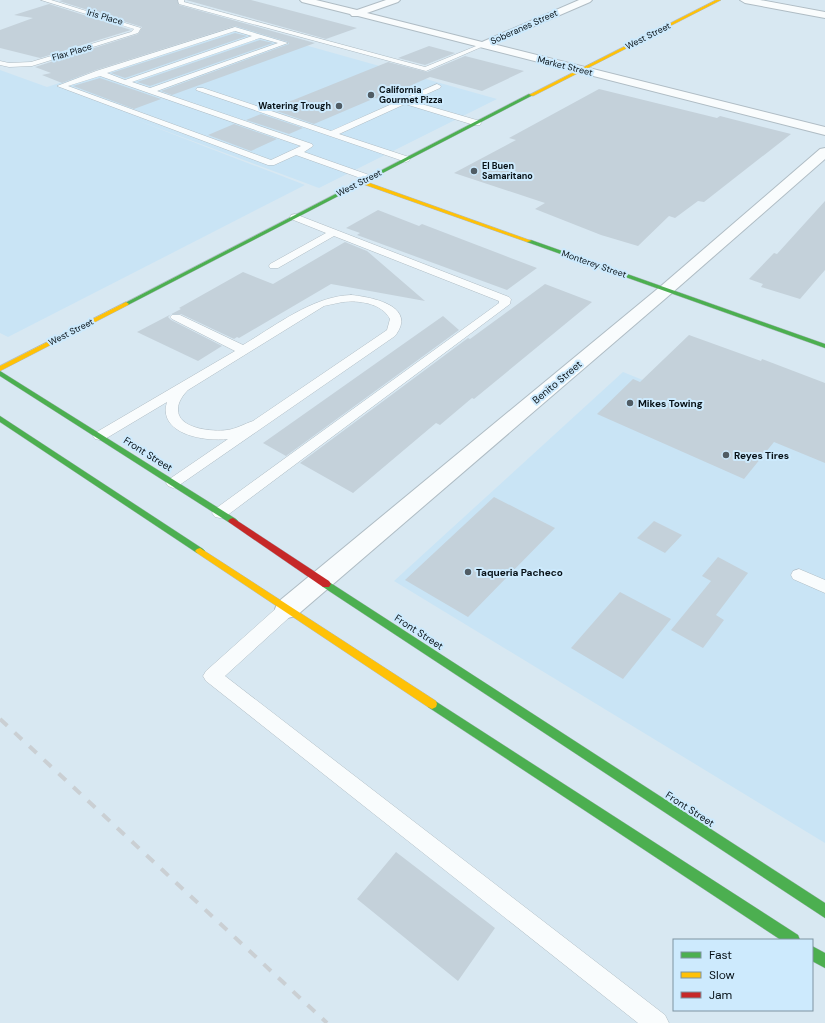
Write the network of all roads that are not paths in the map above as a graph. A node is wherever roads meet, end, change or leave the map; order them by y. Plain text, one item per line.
1 (44, 0) edge
2 (181, 0) edge
3 (304, 0) edge
4 (395, 0) edge
5 (587, 0) edge
6 (719, 0) edge
7 (745, 0) edge
8 (355, 14) junction
9 (825, 15) edge
10 (136, 32) joint
11 (259, 36) junction
12 (483, 45) junction
13 (3, 64) edge
14 (580, 70) junction
15 (99, 73) junction
16 (125, 82) junction
17 (437, 86) dead end
18 (200, 90) dead end
19 (150, 91) junction
20 (404, 101) junction
21 (477, 123) junction
22 (825, 131) edge
23 (332, 134) junction
24 (296, 152) junction
25 (825, 152) edge
26 (406, 159) junction
27 (366, 180) junction
28 (295, 217) junction
29 (334, 232) junction
30 (274, 266) dead end
31 (667, 290) junction
32 (176, 317) dead end
33 (825, 346) edge
34 (243, 350) junction
35 (0, 369) edge
36 (0, 373) edge
37 (183, 387) junction
38 (0, 418) edge
39 (256, 425) junction
40 (100, 436) junction
41 (173, 483) junction
42 (220, 513) junction
43 (799, 575) dead end
44 (320, 581) junction
45 (825, 587) edge
46 (287, 609) junction
47 (825, 911) edge
48 (791, 939) edge
49 (813, 954) edge
50 (825, 961) edge
51 (657, 1023) edge

1 - 10 lane, Iris Place
2 - 12 lane
3 - 8 street, Market Street
4 - 8 street
5 - 12 street, Soberanes Street
6 - 14 street, West Street
7 - 9 street
8 - 12 street, Market Street
10 - 13 lane, Flax Place
11 - 15 lane
11 - 16 lane
11 - 19 lane
12 - 14 street, Market Street
14 - 21 street, West Street
14 - 22 street, Market Street
15 - 16 lane
15 - 24 lane
16 - 19 lane
17 - 20 lane
18 - 23 lane
19 - 24 lane
20 - 21 lane
20 - 23 lane
21 - 26 street, West Street
23 - 26 lane
24 - 27 lane
25 - 31 street, Benito Street
26 - 27 street, West Street
27 - 28 street, West Street
27 - 31 street, Monterey Street
28 - 29 lane
28 - 35 street, West Street
29 - 30 lane
29 - 42 lane
31 - 33 street, Monterey Street
31 - 44 street, Benito Street
32 - 34 lane
34 - 37 lane
34 - 39 lane
36 - 40 street, Front Street
37 - 39 lane
37 - 40 lane
38 - 46 street
39 - 41 lane
40 - 41 street, Front Street
41 - 42 street, Front Street
42 - 44 street, Front Street
43 - 45 lane
44 - 46 street, Benito Street
44 - 47 street, Front Street
46 - 48 street
46 - 51 lane
49 - 50 street

